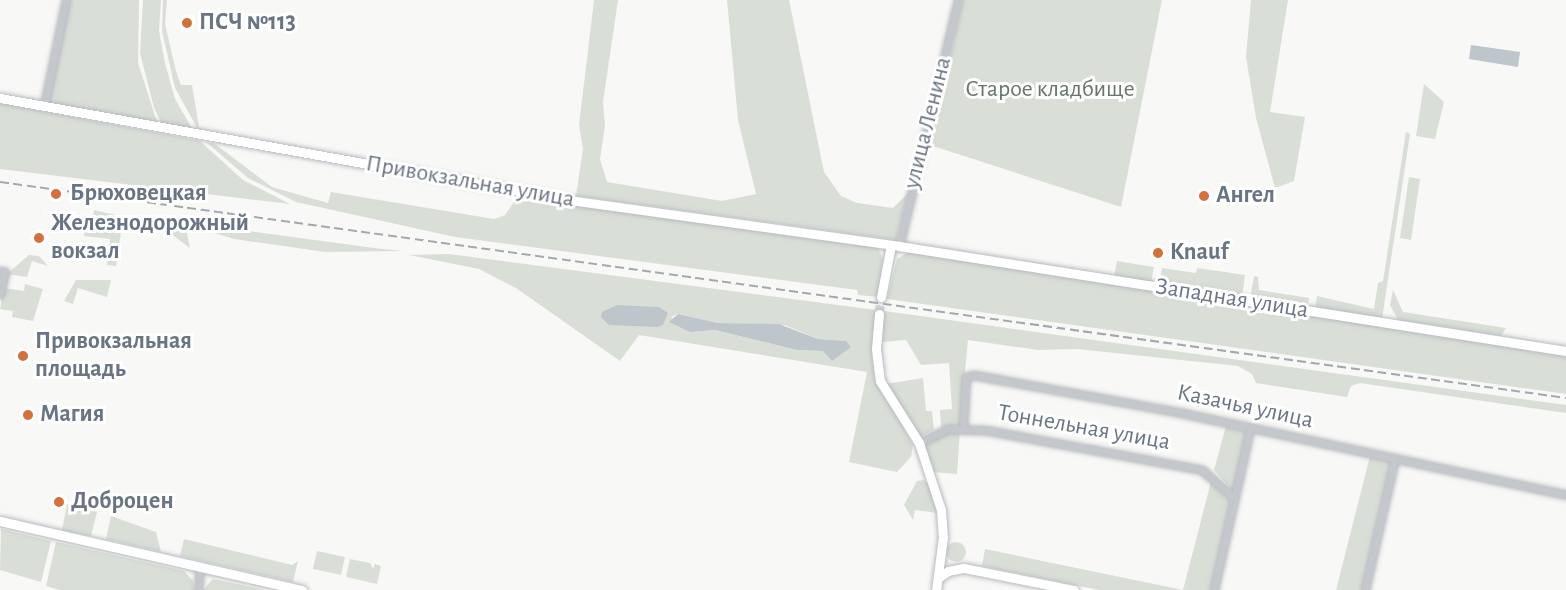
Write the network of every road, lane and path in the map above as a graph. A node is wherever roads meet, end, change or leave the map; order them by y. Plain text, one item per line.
1 (66, 0) edge
2 (958, 0) edge
3 (0, 98) edge
4 (44, 107) junction
5 (895, 245) junction
6 (2, 272) edge
7 (0, 294) edge
8 (881, 297) tunnel mouth
9 (879, 314) tunnel mouth
10 (1566, 351) edge
11 (963, 428) junction
12 (1250, 429) junction
13 (919, 443) junction
14 (1395, 458) junction
15 (1566, 495) edge
16 (1234, 498) junction
17 (0, 521) edge
18 (200, 568) junction
19 (938, 578) junction
20 (198, 590) edge
21 (302, 590) edge
22 (936, 590) edge
23 (1074, 590) edge
24 (1214, 590) edge
25 (1365, 590) edge

1 - 4 street
2 - 5 street, улица Ленина
3 - 4 main road, Привокзальная улица
4 - 5 main road, Привокзальная улица
5 - 8 main road, улица Ленина
5 - 10 main road, Западная улица
6 - 7 street
9 - 13 main road
11 - 12 street, Казачья улица
11 - 13 street, Тоннельная улица
11 - 16 street, Тоннельная улица
12 - 14 street, Казачья улица
12 - 16 street
13 - 19 main road
14 - 15 street, Казачья улица
14 - 25 street
16 - 24 street
17 - 18 main road
18 - 20 street
18 - 21 main road
19 - 22 main road
19 - 23 main road

